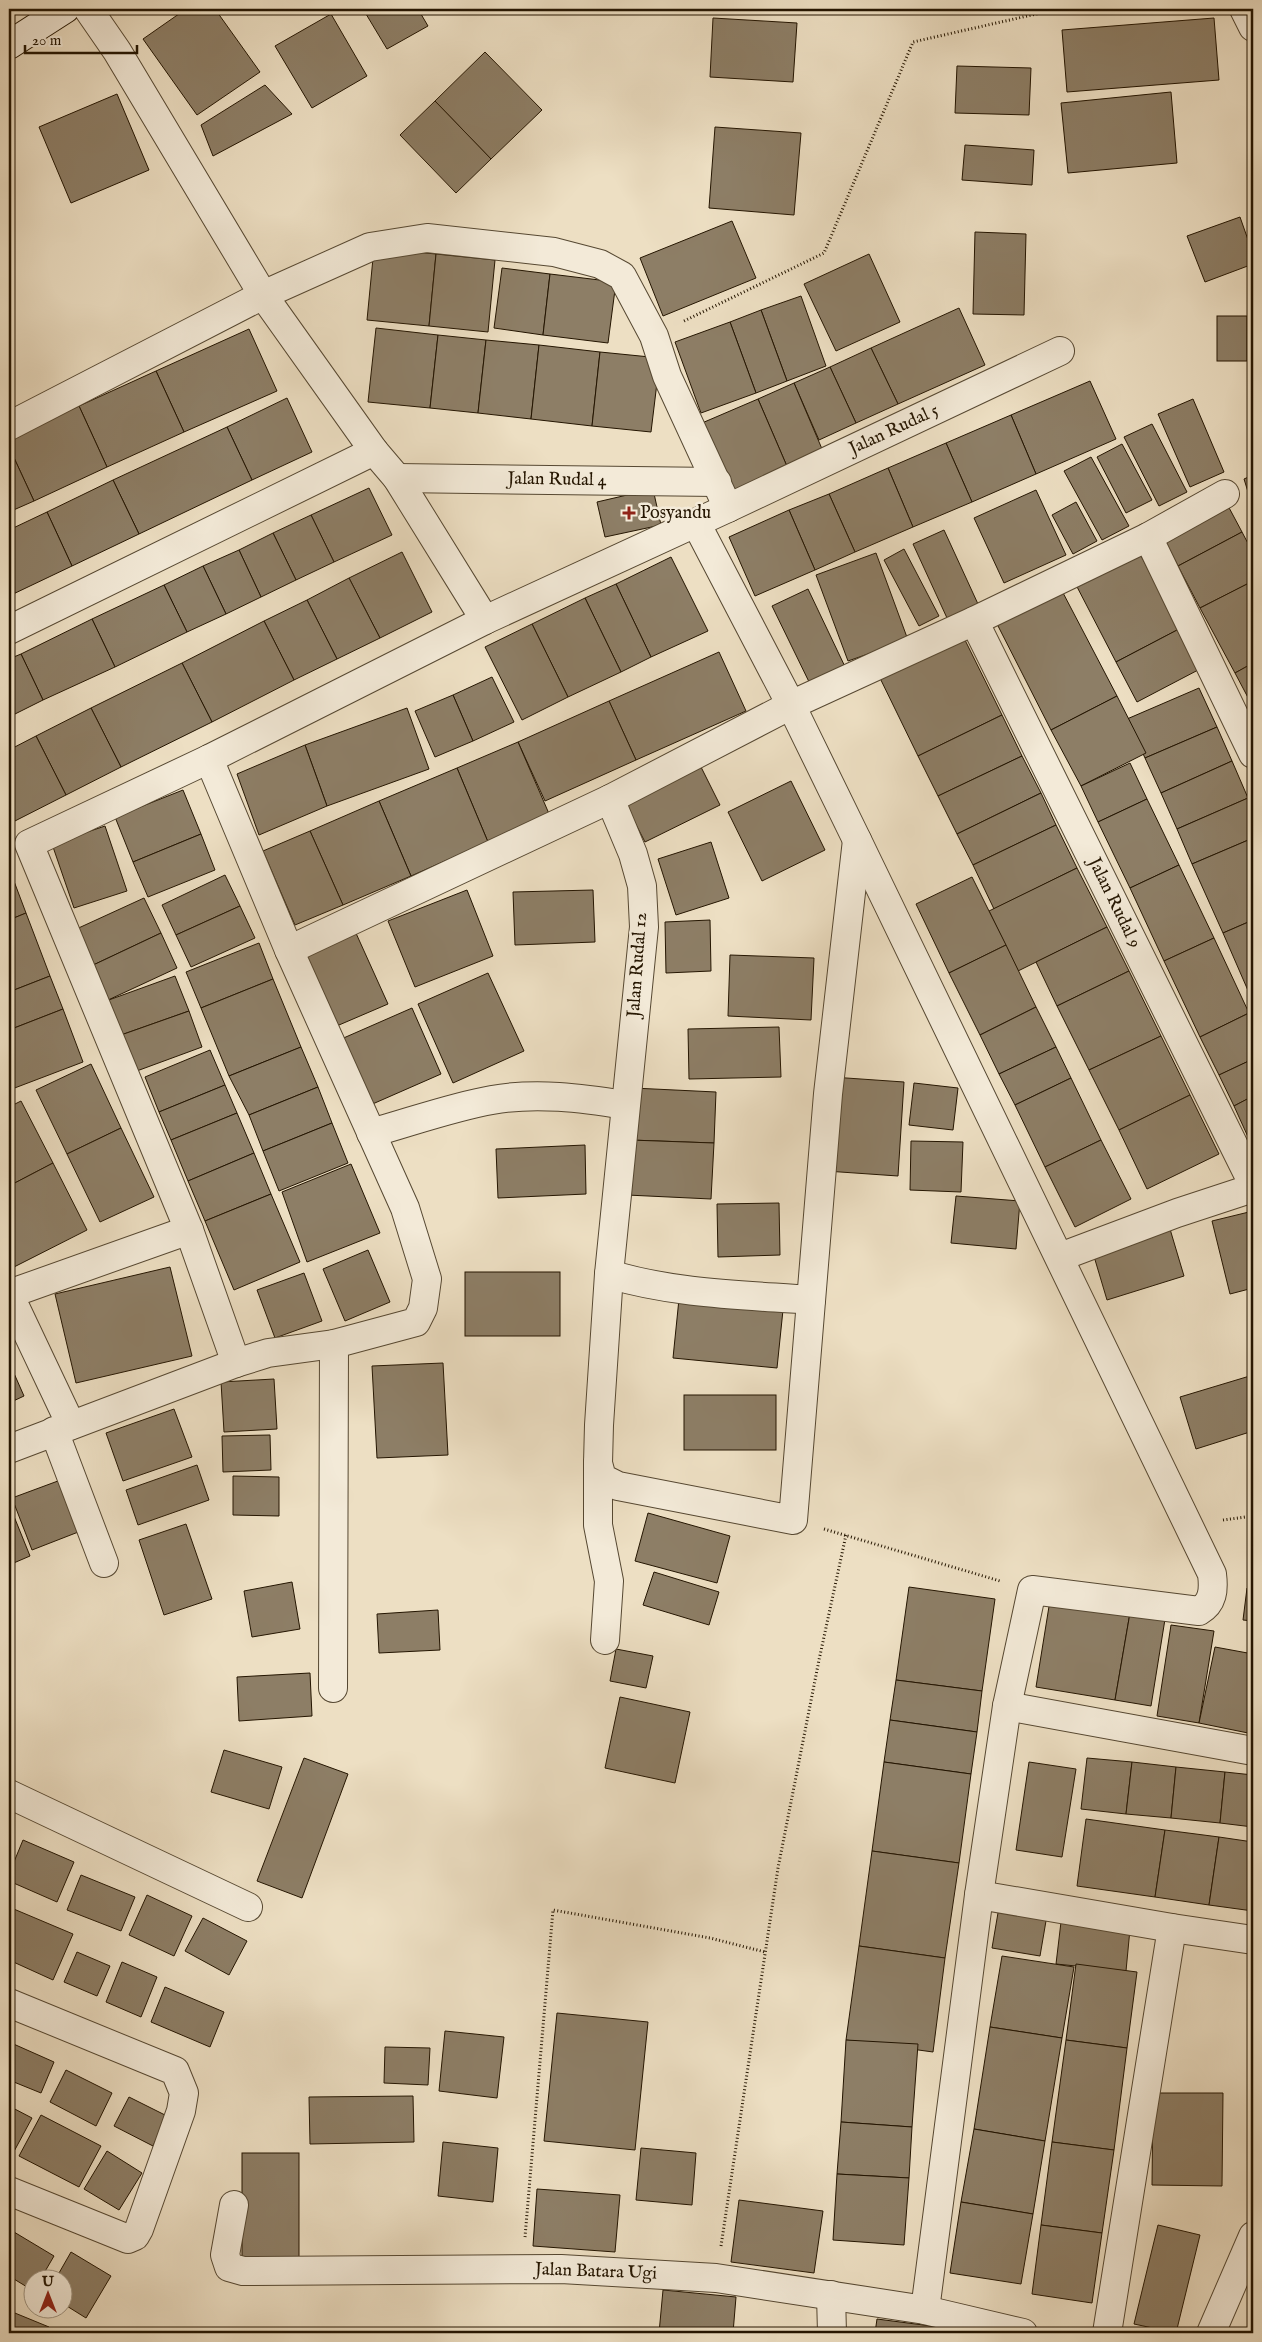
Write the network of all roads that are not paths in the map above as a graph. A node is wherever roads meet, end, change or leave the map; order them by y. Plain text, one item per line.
1 (65, 9) edge
2 (88, 9) edge
3 (1244, 9) edge
4 (1253, 27) edge
5 (9, 45) edge
6 (263, 295) junction
7 (1060, 351) dead end
8 (9, 426) edge
9 (374, 451) junction
10 (397, 478) junction
11 (717, 482) junction
12 (1226, 494) dead end
13 (728, 508) junction
14 (696, 523) junction
15 (1148, 536) junction
16 (485, 620) junction
17 (974, 621) junction
18 (9, 630) edge
19 (791, 705) junction
20 (1253, 754) edge
21 (209, 759) junction
22 (610, 799) junction
23 (857, 840) junction
24 (288, 950) junction
25 (625, 1105) junction
26 (371, 1133) junction
27 (1253, 1186) edge
28 (189, 1230) junction
29 (1060, 1257) junction
30 (609, 1274) junction
31 (811, 1300) junction
32 (334, 1344) junction
33 (236, 1362) junction
34 (62, 1428) junction
35 (9, 1449) edge
36 (598, 1464) junction
37 (104, 1563) dead end
38 (605, 1640) dead end
39 (333, 1688) dead end
40 (1007, 1706) junction
41 (1253, 1751) edge
42 (9, 1794) edge
43 (979, 1895) junction
44 (248, 1907) dead end
45 (1172, 1928) junction
46 (1253, 1940) edge
47 (9, 2003) edge
48 (9, 2191) edge
49 (234, 2205) dead end
50 (1253, 2236) edge
51 (831, 2295) junction
52 (925, 2310) junction
53 (832, 2333) edge
54 (1023, 2333) edge
55 (1107, 2333) edge
56 (1211, 2333) edge

1 - 5 street
2 - 6 street
3 - 4 street
6 - 8 street
6 - 9 street
6 - 11 street
7 - 13 street, Jalan Rudal 5
9 - 10 street
9 - 18 street
10 - 11 street, Jalan Rudal 4
10 - 16 street
11 - 13 street
12 - 15 street
13 - 14 street, Jalan Rudal 5
14 - 16 street, Jalan Rudal 5
14 - 19 street
15 - 17 street
15 - 20 street
16 - 21 street, Jalan Rudal 5
17 - 19 street
17 - 27 street, Jalan Rudal 9
19 - 22 street
19 - 23 street
21 - 24 street
21 - 28 street, Jalan Rudal 5
22 - 24 street
22 - 25 street, Jalan Rudal 12
23 - 29 street
23 - 31 street
24 - 26 street
25 - 26 street
25 - 30 street, Jalan Rudal 12
26 - 32 street
27 - 29 street
28 - 33 street
28 - 34 street
29 - 40 street
30 - 31 street
30 - 36 street, Jalan Rudal 12
31 - 36 street
32 - 33 street
32 - 39 street
33 - 34 street
34 - 35 street
34 - 37 street
36 - 38 street, Jalan Rudal 12
40 - 41 street
40 - 43 street
42 - 44 street
43 - 45 street
43 - 52 street
45 - 46 street
45 - 55 street
47 - 48 street
49 - 51 street, Jalan Batara Ugi
50 - 56 street
51 - 52 street, Jalan Batara Ugi
51 - 53 street
52 - 54 street, Jalan Batara Ugi

